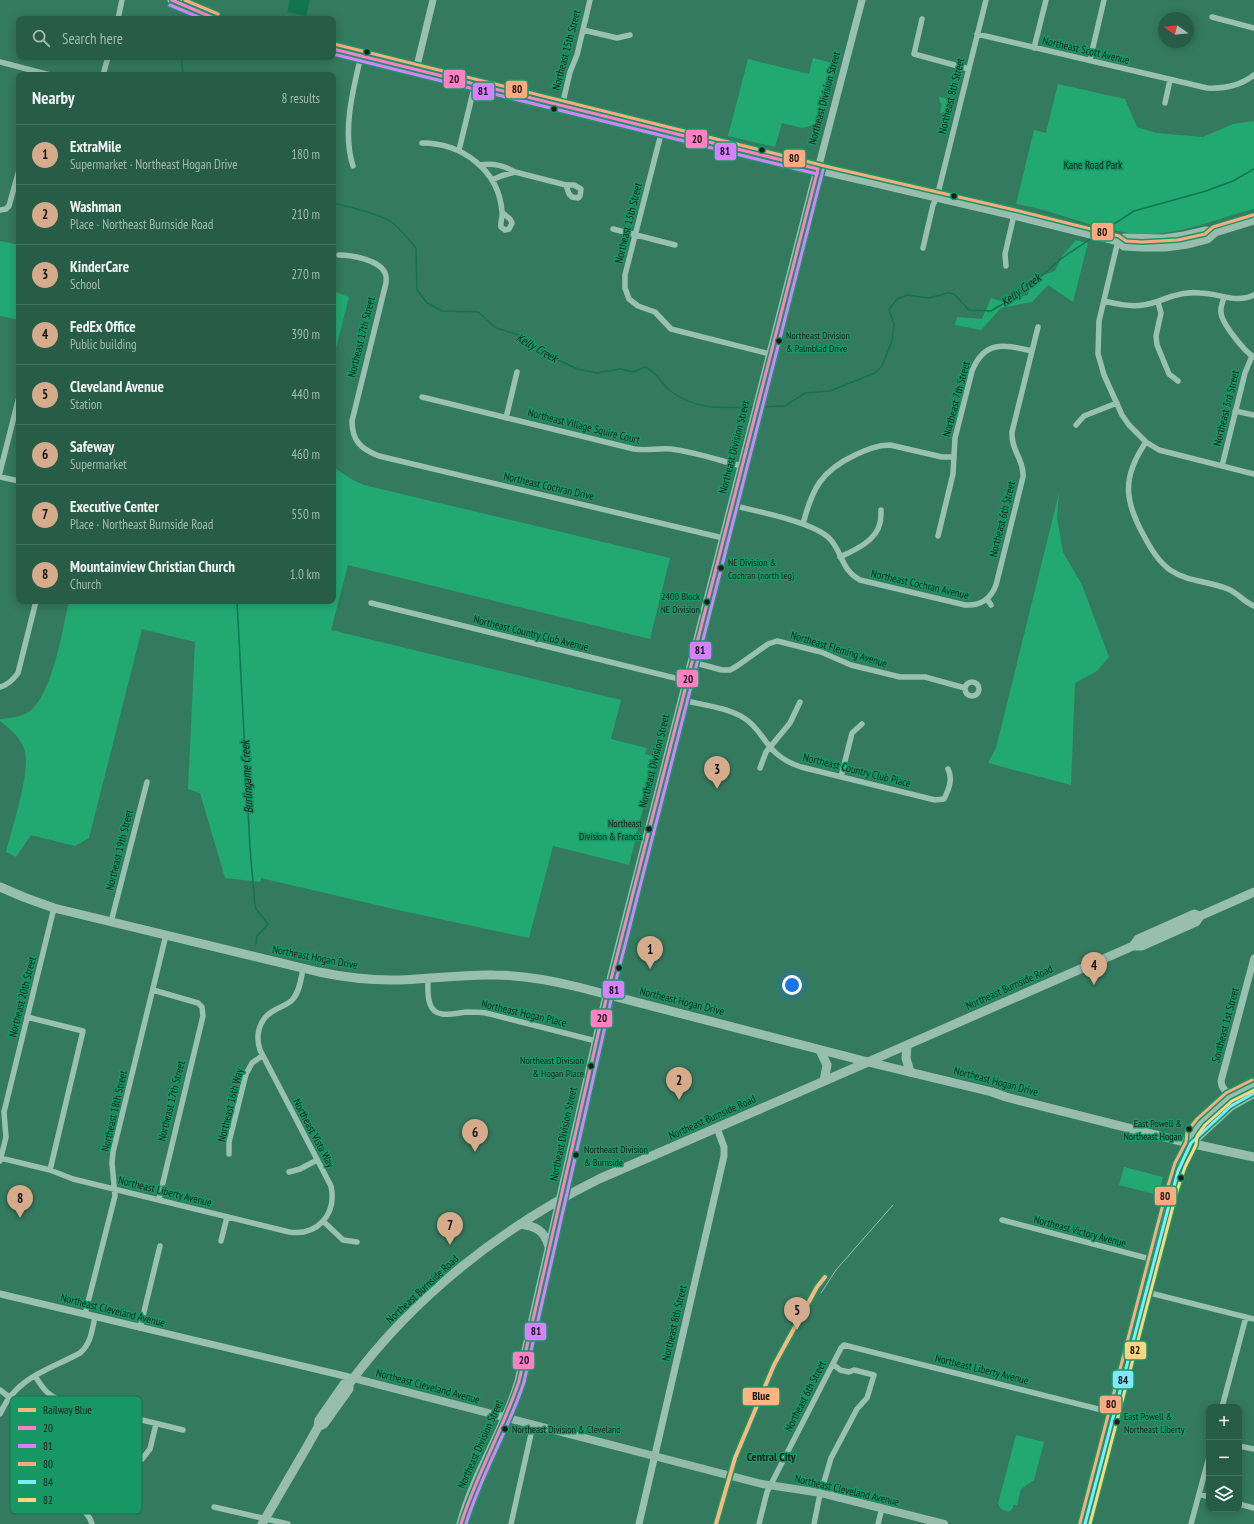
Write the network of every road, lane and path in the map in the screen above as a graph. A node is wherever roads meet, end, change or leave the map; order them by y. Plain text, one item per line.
1 (122, 0) edge
2 (172, 0) edge
3 (433, 0) edge
4 (590, 0) edge
5 (862, 0) edge
6 (986, 0) edge
7 (1046, 0) edge
8 (1104, 0) edge
9 (119, 16) edge
10 (209, 16) edge
11 (1212, 17) dead end
12 (922, 19) dead end
13 (1254, 28) edge
14 (583, 30) junction
15 (977, 34) junction
16 (630, 35) dead end
17 (1034, 48) junction
18 (336, 50) edge
19 (361, 56) junction
20 (107, 60) edge
21 (1090, 60) junction
22 (0, 62) edge
23 (969, 69) junction
24 (416, 70) junction
25 (36, 72) edge
26 (104, 72) edge
27 (1254, 75) edge
28 (1170, 80) junction
29 (475, 84) junction
30 (1165, 103) dead end
31 (562, 106) junction
32 (662, 130) junction
33 (422, 143) dead end
34 (459, 150) junction
35 (480, 165) junction
36 (353, 166) dead end
37 (818, 169) junction
38 (516, 172) junction
39 (492, 180) junction
40 (16, 182) edge
41 (566, 185) dead end
42 (937, 197) junction
43 (3, 209) edge
44 (502, 213) dead end
45 (1014, 215) junction
46 (1254, 220) edge
47 (613, 229) dead end
48 (635, 235) junction
49 (1118, 241) junction
50 (675, 245) dead end
51 (923, 248) dead end
52 (338, 255) dead end
53 (1006, 266) dead end
54 (1254, 295) edge
55 (1224, 297) junction
56 (1104, 301) junction
57 (1158, 302) junction
58 (1038, 327) dead end
59 (1032, 351) junction
60 (770, 354) junction
61 (1253, 357) edge
62 (517, 372) dead end
63 (1178, 381) dead end
64 (422, 397) dead end
65 (1117, 402) junction
66 (16, 407) edge
67 (1236, 410) junction
68 (1254, 415) edge
69 (506, 418) junction
70 (1076, 425) dead end
71 (1146, 442) junction
72 (3, 449) edge
73 (370, 452) joint
74 (954, 457) junction
75 (741, 466) junction
76 (1222, 466) junction
77 (0, 472) edge
78 (1254, 474) edge
79 (0, 476) edge
80 (16, 480) edge
81 (731, 506) junction
82 (881, 510) dead end
83 (803, 524) junction
84 (938, 536) dead end
85 (723, 538) junction
86 (840, 557) junction
87 (987, 600) junction
88 (371, 603) dead end
89 (35, 604) edge
90 (991, 605) dead end
91 (1254, 606) edge
92 (692, 662) junction
93 (687, 681) junction
94 (0, 686) edge
95 (965, 688) dead end
96 (682, 700) junction
97 (800, 702) dead end
98 (862, 724) dead end
99 (770, 747) junction
100 (760, 768) dead end
101 (948, 769) dead end
102 (841, 777) junction
103 (147, 782) dead end
104 (0, 887) edge
105 (1251, 895) edge
106 (54, 908) junction
107 (1200, 916) junction
108 (1183, 919) junction
109 (111, 922) junction
110 (166, 935) junction
111 (1155, 941) junction
112 (1133, 946) junction
113 (1254, 958) edge
114 (303, 968) junction
115 (428, 978) junction
116 (153, 990) junction
117 (607, 995) junction
118 (27, 1017) junction
119 (596, 1041) junction
120 (907, 1045) junction
121 (820, 1050) junction
122 (262, 1056) junction
123 (868, 1062) junction
124 (910, 1072) junction
125 (824, 1081) junction
126 (1254, 1084) edge
127 (1254, 1093) edge
128 (1228, 1098) junction
129 (0, 1099) edge
130 (7, 1100) junction
131 (717, 1128) junction
132 (1191, 1142) junction
133 (230, 1154) dead end
134 (1254, 1157) edge
135 (0, 1159) edge
136 (317, 1160) junction
137 (50, 1170) junction
138 (289, 1172) dead end
139 (115, 1189) junction
140 (159, 1199) junction
141 (560, 1200) junction
142 (227, 1217) junction
143 (1002, 1220) dead end
144 (323, 1221) junction
145 (520, 1224) junction
146 (221, 1241) dead end
147 (357, 1242) dead end
148 (160, 1246) dead end
149 (550, 1248) junction
150 (1154, 1260) junction
151 (1146, 1292) junction
152 (0, 1294) edge
153 (84, 1314) junction
154 (95, 1317) junction
155 (1246, 1317) junction
156 (1254, 1318) edge
157 (140, 1328) junction
158 (844, 1345) joint
159 (833, 1364) junction
160 (35, 1376) junction
161 (351, 1381) junction
162 (0, 1390) edge
163 (52, 1396) edge
164 (9, 1397) junction
165 (1223, 1404) edge
166 (1114, 1413) junction
167 (0, 1414) edge
168 (506, 1418) junction
169 (142, 1420) edge
170 (156, 1424) junction
171 (533, 1425) junction
172 (183, 1430) dead end
173 (1242, 1447) edge
174 (1254, 1449) edge
175 (655, 1456) junction
176 (142, 1459) dead end
177 (1206, 1468) edge
178 (770, 1485) junction
179 (821, 1493) junction
180 (1199, 1494) junction
181 (1206, 1496) edge
182 (1242, 1505) edge
183 (214, 1507) dead end
184 (882, 1508) junction
185 (1254, 1508) edge
186 (87, 1514) edge
187 (263, 1522) edge
188 (92, 1524) edge
189 (288, 1524) edge
190 (461, 1524) edge
191 (511, 1524) edge
192 (639, 1524) edge
193 (759, 1524) edge
194 (814, 1524) edge
195 (878, 1524) edge
196 (941, 1524) edge
197 (1085, 1524) edge
198 (1191, 1524) edge

1 - 9 street
2 - 10 main road
3 - 24 street
4 - 14 street, Northeast 15th Street
5 - 37 street, Northeast Division Street
6 - 15 street, Northeast 8th Street
7 - 17 street
8 - 21 street
11 - 13 street
12 - 23 street
14 - 16 street
14 - 31 street, Northeast 15th Street
15 - 17 street, Northeast Scott Avenue
15 - 23 street, Northeast 8th Street
17 - 21 street, Northeast Scott Avenue
18 - 19 main road
19 - 24 main road
19 - 36 street
20 - 26 street
21 - 28 street, Northeast Scott Avenue
22 - 25 street
23 - 42 street, Northeast 8th Street
24 - 29 main road
27 - 28 street, Northeast Scott Avenue
28 - 30 street
29 - 31 main road
29 - 34 street
31 - 32 main road
32 - 37 main road
32 - 48 street, Northeast 13th Street
33 - 34 street
34 - 35 street
35 - 38 street
35 - 39 street
37 - 42 main road
37 - 60 main road, Northeast Division Street
38 - 39 street
38 - 41 street
39 - 44 street
40 - 43 street
42 - 45 main road
42 - 51 street, Northeast 8th Street
45 - 49 main road
45 - 53 street
46 - 49 main road
47 - 48 street
48 - 50 street
48 - 60 street, Northeast 13th Street
49 - 56 street
52 - 73 street, Northeast 17th Street
54 - 55 street
55 - 57 street
55 - 61 street
56 - 57 street
56 - 65 street
57 - 63 street
58 - 59 street, Northeast 6th Street
59 - 74 street, Northeast 7th Street
59 - 87 street, Northeast 6th Street
60 - 75 main road, Northeast Division Street
61 - 67 street, Northeast 3rd Street
62 - 69 street
64 - 69 street, Northeast Village Squire Court
65 - 70 street
65 - 71 street
66 - 72 street
67 - 68 street
67 - 76 street, Northeast 3rd Street
69 - 75 street, Northeast Village Squire Court
71 - 76 street
71 - 91 street
72 - 77 street
73 - 85 street, Northeast Cochran Drive
74 - 83 street
74 - 84 street, Northeast 7th Street
75 - 81 main road, Northeast Division Street
76 - 78 street
79 - 80 street
81 - 83 street, Northeast Cochran Avenue
81 - 85 main road, Northeast Division Street
82 - 86 street
83 - 86 street, Northeast Cochran Avenue
85 - 92 main road, Northeast Division Street
86 - 87 street, Northeast Cochran Avenue
87 - 90 street
88 - 93 street, Northeast Country Club Avenue
89 - 94 street
92 - 93 main road, Northeast Division Street
92 - 95 street, Northeast Fleming Avenue
93 - 96 main road, Northeast Division Street
96 - 99 street, Northeast Country Club Place
96 - 117 main road, Northeast Division Street
97 - 99 street
98 - 102 street
99 - 100 street
99 - 102 street, Northeast Country Club Place
101 - 102 street, Northeast Country Club Place
103 - 109 street, Northeast 19th Street
104 - 106 highway, Northeast Hogan Drive
105 - 107 highway, Northeast Burnside Road
106 - 109 highway, Northeast Hogan Drive
106 - 118 street, Northeast 20th Street
107 - 108 highway, Northeast Burnside Road
107 - 111 highway, Northeast Burnside Road
108 - 111 highway
108 - 112 highway, Northeast Burnside Road
109 - 110 highway, Northeast Hogan Drive
110 - 114 highway, Northeast Hogan Drive
110 - 116 street, Northeast 18th Street
111 - 112 highway, Northeast Burnside Road
112 - 120 highway, Northeast Burnside Road
113 - 128 street, Southeast 1st Street
114 - 115 highway, Northeast Hogan Drive
114 - 122 street
115 - 117 highway, Northeast Hogan Drive
115 - 119 street, Northeast Hogan Place
116 - 139 street, Northeast 18th Street
116 - 140 street, Northeast 17th Street
117 - 119 main road, Northeast Division Street
117 - 121 highway, Northeast Hogan Drive
118 - 130 street, Northeast 20th Street
118 - 137 street
119 - 141 main road, Northeast Division Street
120 - 123 highway, Northeast Burnside Road
120 - 124 highway
121 - 123 highway, Northeast Hogan Drive
121 - 125 highway
122 - 133 street, Northeast 16th Way
122 - 136 street, Northeast Vista Way
123 - 124 main road, Northeast Hogan Drive
123 - 125 main road, Northeast Burnside Road
124 - 132 main road, Northeast Hogan Drive
125 - 131 main road, Northeast Burnside Road
126 - 128 main road
127 - 132 main road
128 - 132 main road
129 - 130 street
130 - 135 street, Northeast 20th Street
131 - 141 main road, Northeast Burnside Road
131 - 175 street, Northeast 8th Street
132 - 134 main road, Northeast Hogan Drive
132 - 150 main road
135 - 137 street, Northeast Liberty Avenue
136 - 138 street
136 - 144 street, Northeast Vista Way
137 - 139 street, Northeast Liberty Avenue
139 - 140 street, Northeast Liberty Avenue
139 - 153 street, Northeast 18th Street
140 - 142 street, Northeast Liberty Avenue
141 - 145 main road, Northeast Burnside Road
141 - 149 main road, Northeast Division Street
142 - 144 street, Northeast Liberty Avenue
142 - 146 street
143 - 150 street, Northeast Victory Avenue
144 - 147 street
145 - 149 main road
145 - 161 main road, Northeast Burnside Road
148 - 157 street
149 - 168 main road, Northeast Division Street
150 - 151 main road
151 - 155 street
151 - 166 main road
152 - 153 street, Northeast Cleveland Avenue
153 - 154 street, Northeast Cleveland Avenue
154 - 157 street, Northeast Cleveland Avenue
154 - 160 street
155 - 156 street
155 - 165 street
157 - 161 street, Northeast Cleveland Avenue
158 - 159 street, Northeast 6th Street
158 - 166 street, Northeast Liberty Avenue
159 - 178 street, Northeast 6th Street
159 - 179 street
160 - 163 street
160 - 164 street
161 - 168 main road, Northeast Cleveland Avenue
161 - 187 main road, Northeast Burnside Road
162 - 164 street
164 - 167 street
166 - 197 main road
168 - 171 main road, Northeast Cleveland Avenue
168 - 190 main road, Northeast Division Street
169 - 170 street
170 - 172 street
170 - 176 street
171 - 175 main road, Northeast Cleveland Avenue
171 - 191 street
173 - 174 street
175 - 178 main road, Northeast Cleveland Avenue
175 - 192 street, Northeast 8th Street
177 - 180 street
178 - 179 main road, Northeast Cleveland Avenue
178 - 193 street, Northeast 6th Street
179 - 184 main road, Northeast Cleveland Avenue
179 - 194 street
180 - 181 street
180 - 198 street
182 - 185 street
183 - 187 street
184 - 195 street
184 - 196 main road, Northeast Cleveland Avenue
186 - 188 street
187 - 189 street

